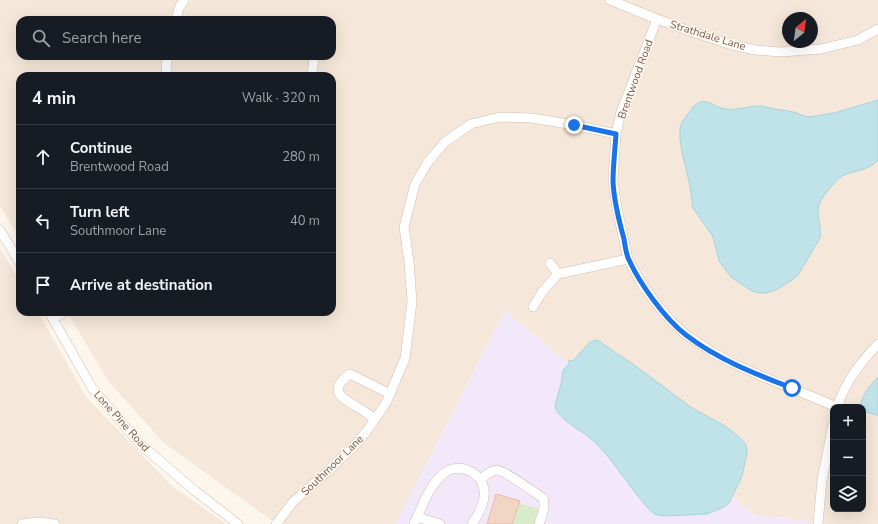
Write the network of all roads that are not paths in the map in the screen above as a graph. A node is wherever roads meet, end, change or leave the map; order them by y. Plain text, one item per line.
1 (184, 0) edge
2 (610, 0) edge
3 (177, 16) edge
4 (657, 19) junction
5 (878, 29) edge
6 (167, 60) edge
7 (314, 60) edge
8 (166, 72) edge
9 (312, 72) edge
10 (616, 134) junction
11 (0, 230) edge
12 (16, 256) edge
13 (628, 259) junction
14 (550, 263) dead end
15 (558, 274) junction
16 (533, 306) dead end
17 (51, 316) edge
18 (878, 344) edge
19 (390, 394) junction
20 (830, 404) edge
21 (838, 404) edge
22 (376, 419) junction
23 (830, 440) edge
24 (480, 480) junction
25 (416, 521) edge
26 (22, 524) edge
27 (55, 524) edge
28 (238, 524) edge
29 (276, 524) edge
30 (440, 524) edge
31 (472, 524) edge
32 (539, 524) edge
33 (818, 524) edge

1 - 3 street
2 - 4 street, Strathdale Lane
4 - 5 street, Strathdale Lane
4 - 10 street, Brentwood Road
6 - 8 street
7 - 9 street
10 - 13 street, Brentwood Road
10 - 19 street, Southmoor Lane
11 - 12 street
13 - 15 street
13 - 20 street, Brentwood Road
14 - 15 street
15 - 16 street
17 - 28 street, Lone Pine Road
18 - 21 street
19 - 22 street, Southmoor Lane
19 - 22 street
22 - 29 street, Southmoor Lane
23 - 33 street
24 - 25 street
24 - 31 street
24 - 32 street
25 - 30 street
26 - 27 street

